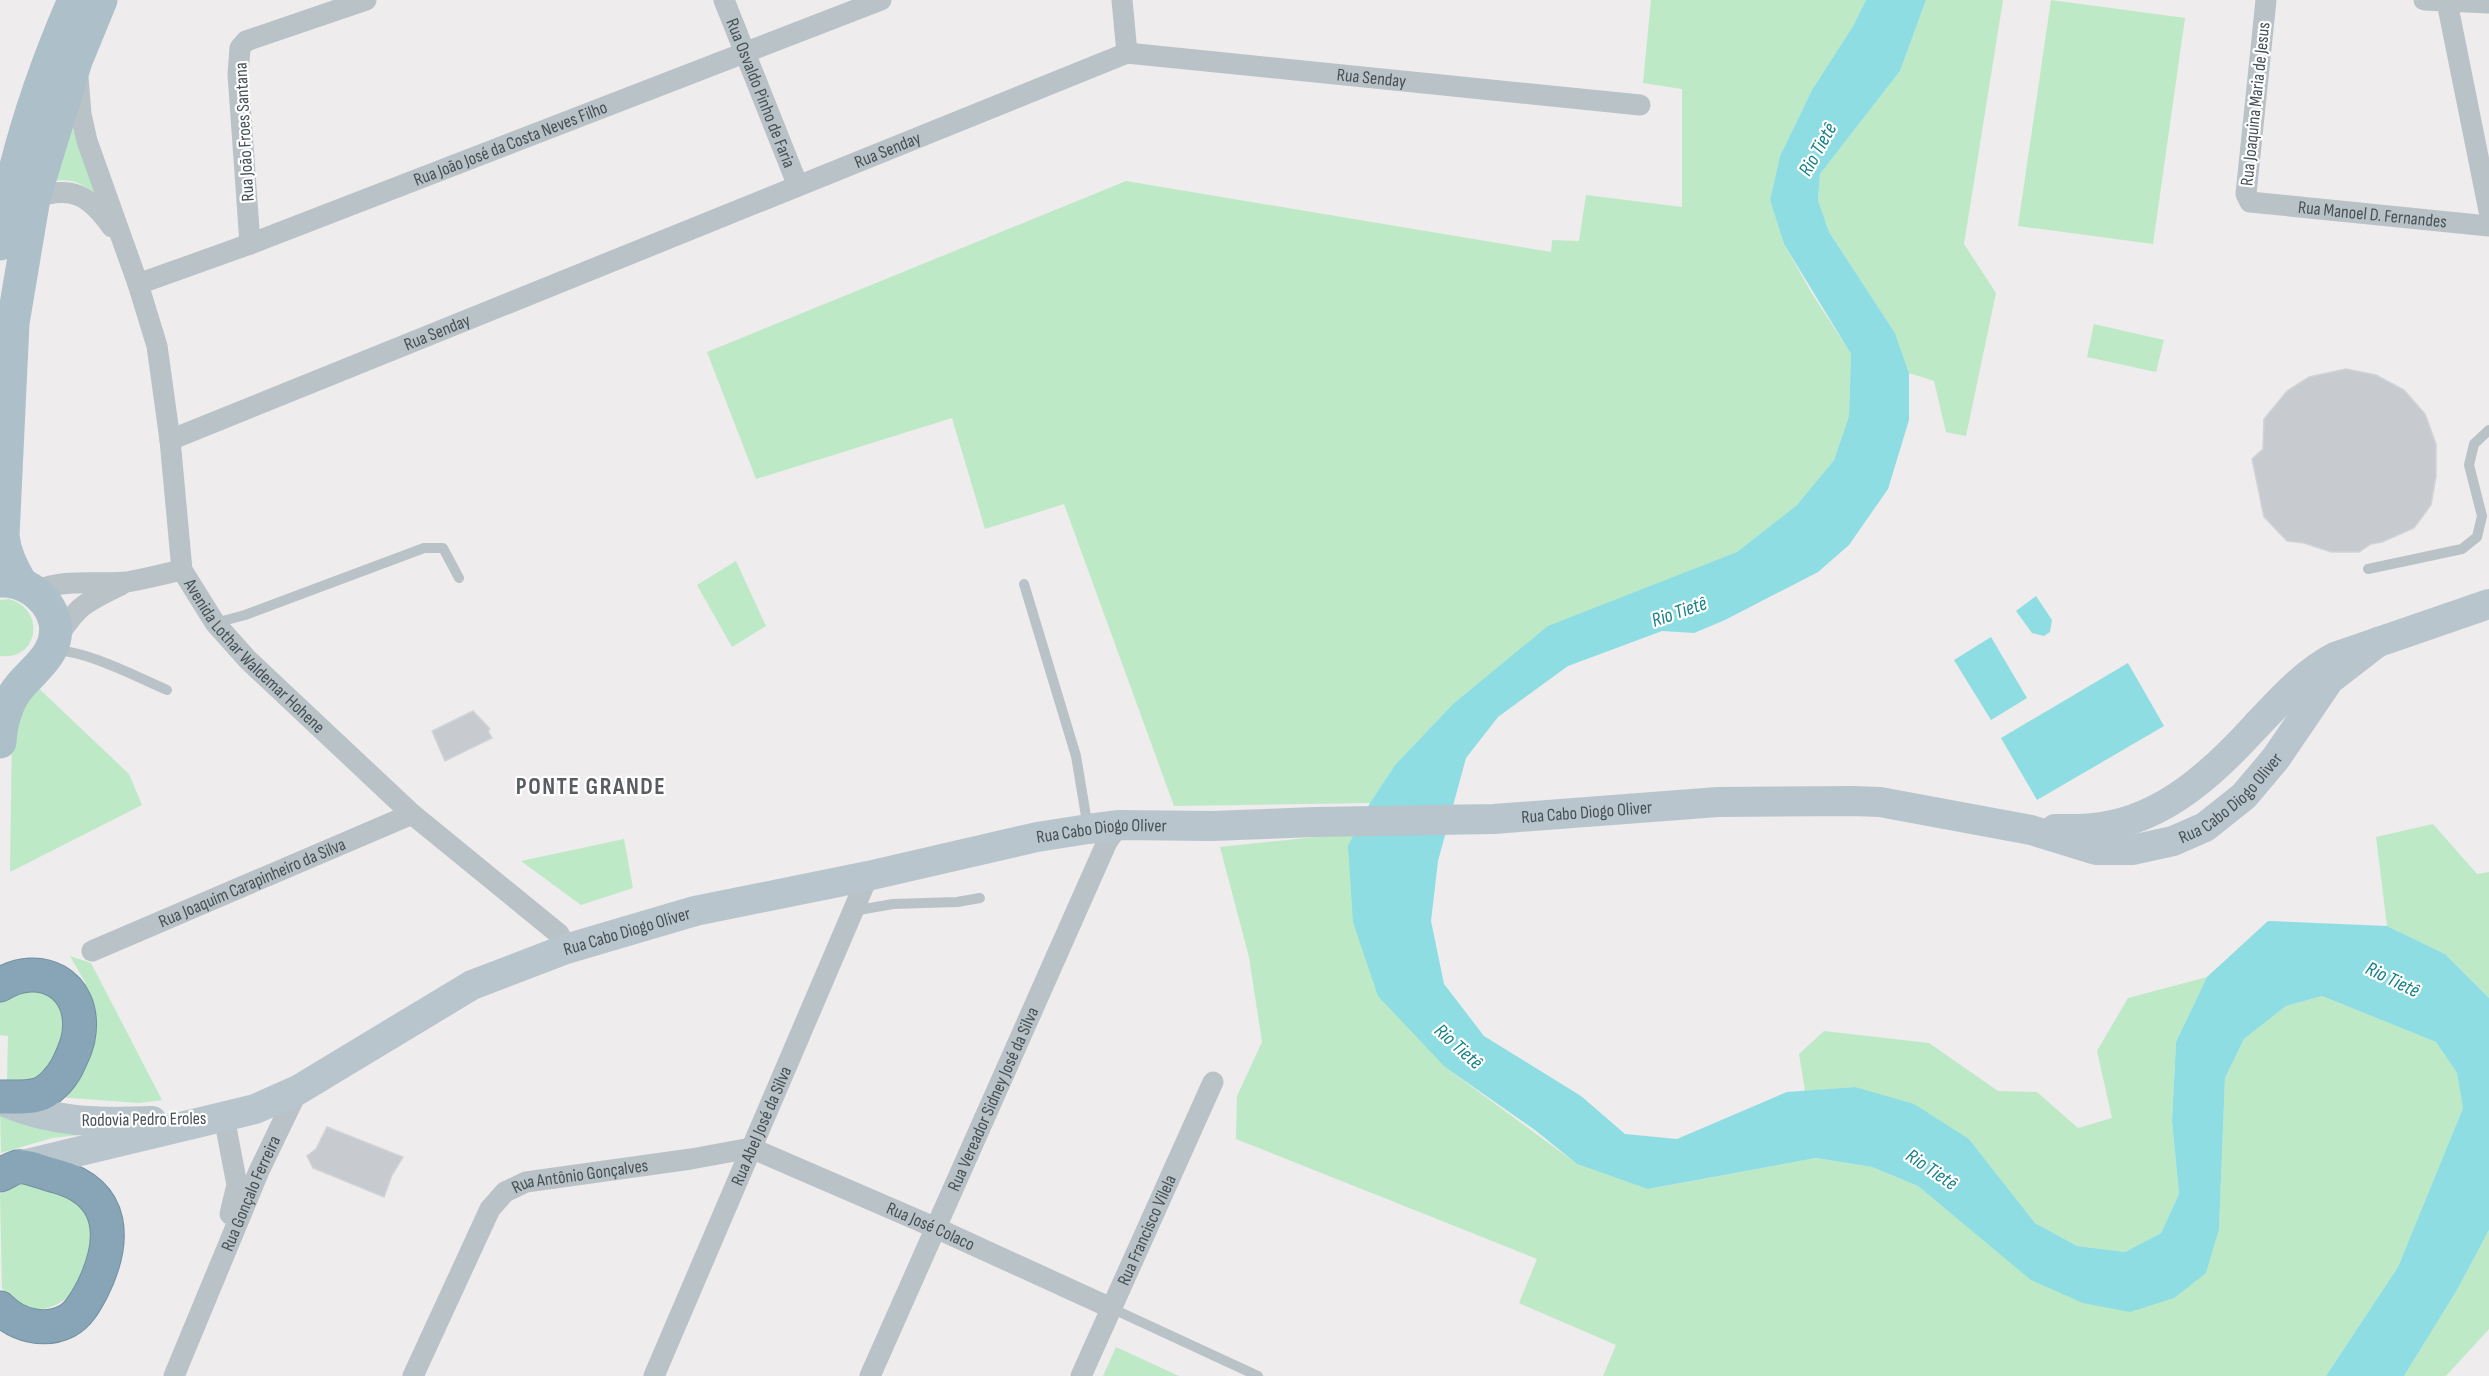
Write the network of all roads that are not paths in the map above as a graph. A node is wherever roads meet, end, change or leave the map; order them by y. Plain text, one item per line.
1 (74, 0) edge
2 (101, 0) edge
3 (366, 0) edge
4 (724, 0) edge
5 (881, 0) edge
6 (1122, 0) edge
7 (2266, 0) edge
8 (2424, 0) edge
9 (2447, 2) junction
10 (2489, 3) edge
11 (1126, 53) junction
12 (745, 54) junction
13 (76, 61) junction
14 (1640, 105) dead end
15 (8, 157) edge
16 (798, 186) junction
17 (34, 198) junction
18 (2255, 204) joint
19 (2489, 211) edge
20 (2489, 226) edge
21 (122, 240) junction
22 (0, 244) edge
23 (250, 244) junction
24 (138, 284) junction
25 (2489, 430) edge
26 (170, 441) junction
27 (2368, 569) dead end
28 (182, 570) junction
29 (459, 578) dead end
30 (127, 582) junction
31 (1024, 584) dead end
32 (19, 585) edge
33 (2489, 604) edge
34 (215, 623) junction
35 (2378, 642) junction
36 (45, 656) junction
37 (0, 679) edge
38 (167, 690) dead end
39 (0, 742) edge
40 (2236, 748) junction
41 (2244, 796) junction
42 (412, 814) junction
43 (1119, 825) junction
44 (1088, 829) junction
45 (2031, 830) junction
46 (868, 876) junction
47 (980, 898) dead end
48 (852, 911) junction
49 (562, 942) junction
50 (92, 951) dead end
51 (0, 985) edge
52 (1213, 1082) dead end
53 (298, 1090) junction
54 (0, 1099) edge
55 (224, 1117) junction
56 (751, 1148) junction
57 (9, 1171) edge
58 (936, 1228) junction
59 (206, 1298) junction
60 (0, 1308) edge
61 (1111, 1308) junction
62 (174, 1376) edge
63 (413, 1376) edge
64 (654, 1376) edge
65 (870, 1376) edge
66 (1081, 1376) edge
67 (1258, 1376) edge

1 - 15 main road
2 - 13 main road
3 - 23 street, Rua João Froes Santana
4 - 12 street, Rua Osvaldo Pinho de Faria
5 - 12 street, Rua João José da Costa Neves Filho
6 - 11 street
7 - 18 street, Rua Joaquina Maria de Jesus
8 - 9 street
9 - 10 street
9 - 19 street
11 - 14 street, Rua Senday
11 - 16 street, Rua Senday
12 - 16 street, Rua Osvaldo Pinho de Faria
12 - 23 street, Rua João José da Costa Neves Filho
13 - 17 main road
13 - 21 street, Avenida Lothar Waldemar Hohene
15 - 22 main road
16 - 26 street, Rua Senday
17 - 21 street
17 - 32 main road
18 - 20 street, Rua Manoel D. Fernandes
21 - 24 street, Avenida Lothar Waldemar Hohene
23 - 24 street, Rua João José da Costa Neves Filho
24 - 26 street, Avenida Lothar Waldemar Hohene
25 - 27 lane
26 - 28 street, Avenida Lothar Waldemar Hohene
28 - 30 street
28 - 34 street, Avenida Lothar Waldemar Hohene
29 - 34 lane
30 - 32 street
30 - 36 street
31 - 44 lane
32 - 36 main road
33 - 35 main road, Rua Cabo Diogo Oliver
34 - 42 street, Avenida Lothar Waldemar Hohene
35 - 40 main road, Rua Cabo Diogo Oliver
35 - 41 main road, Rua Cabo Diogo Oliver
36 - 37 main road
36 - 38 lane
36 - 39 main road
40 - 41 main road
40 - 45 main road, Rua Cabo Diogo Oliver
41 - 45 main road, Rua Cabo Diogo Oliver
42 - 49 street, Avenida Lothar Waldemar Hohene
42 - 50 street, Rua Joaquim Carapinheiro da Silva
43 - 44 main road, Rua Cabo Diogo Oliver
43 - 45 main road, Rua Cabo Diogo Oliver
43 - 58 street, Rua Vereador Sidney José da Silva
44 - 46 main road, Rua Cabo Diogo Oliver
46 - 48 street, Rua Abel José da Silva
46 - 49 main road, Rua Cabo Diogo Oliver
47 - 48 lane
48 - 56 street, Rua Abel José da Silva
49 - 53 main road, Rua Cabo Diogo Oliver
51 - 54 highway
52 - 61 street, Rua Francisco Vilela
53 - 55 main road, Rua Cabo Diogo Oliver
53 - 59 street, Rua Gonçalo Ferreira
54 - 55 main road, Rodovia Pedro Eroles
55 - 57 main road, Rodovia Pedro Eroles
55 - 59 street, Rua Gonçalo Ferreira
56 - 58 street, Rua José Colaco
56 - 63 street, Rua Antônio Gonçalves
56 - 64 street, Rua Abel José da Silva
57 - 60 highway
58 - 61 street, Rua José Colaco
58 - 65 street, Rua Vereador Sidney José da Silva
59 - 62 street, Rua Gonçalo Ferreira
61 - 66 street, Rua Francisco Vilela
61 - 67 lane

